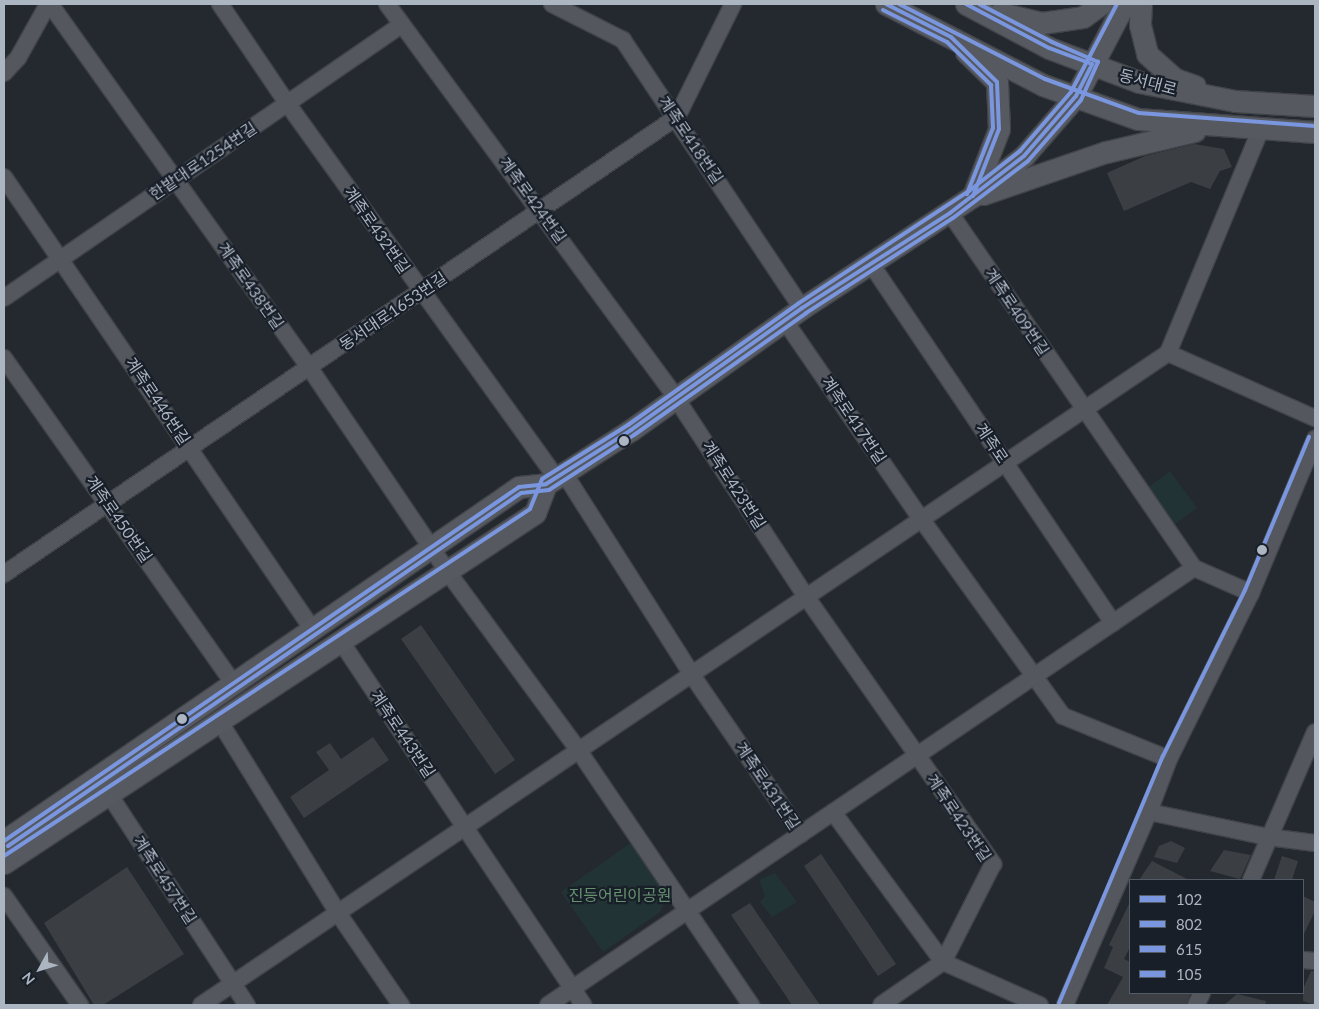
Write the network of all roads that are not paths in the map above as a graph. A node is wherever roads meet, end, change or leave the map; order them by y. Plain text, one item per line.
1 (49, 4) edge
2 (220, 4) edge
3 (387, 4) edge
4 (552, 4) edge
5 (733, 4) edge
6 (886, 4) edge
7 (1101, 4) edge
8 (1124, 4) edge
9 (1141, 4) edge
10 (969, 5) edge
11 (402, 24) junction
12 (951, 36) junction
13 (1092, 64) junction
14 (4, 73) edge
15 (1076, 96) junction
16 (1235, 100) junction
17 (287, 103) junction
18 (1315, 106) edge
19 (677, 117) junction
20 (1227, 126) junction
21 (1261, 128) junction
22 (1315, 132) edge
23 (4, 177) edge
24 (176, 179) junction
25 (973, 196) junction
26 (541, 211) junction
27 (950, 214) junction
28 (60, 258) junction
29 (871, 264) junction
30 (422, 293) junction
31 (4, 298) edge
32 (793, 314) junction
33 (1168, 354) junction
34 (4, 358) edge
35 (309, 367) junction
36 (676, 398) junction
37 (1085, 411) junction
38 (1315, 418) edge
39 (1315, 439) edge
40 (190, 448) junction
41 (1006, 464) junction
42 (555, 478) junction
43 (108, 503) junction
44 (922, 520) junction
45 (432, 546) junction
46 (1194, 568) junction
47 (447, 571) junction
48 (4, 574) edge
49 (1251, 593) junction
50 (807, 598) junction
51 (1113, 623) junction
52 (311, 627) junction
53 (340, 640) junction
54 (692, 675) junction
55 (1034, 676) junction
56 (232, 681) junction
57 (220, 722) junction
58 (1315, 732) edge
59 (579, 751) junction
60 (916, 756) junction
61 (1169, 759) junction
62 (97, 776) junction
63 (109, 795) junction
64 (833, 812) junction
65 (1149, 812) junction
66 (466, 828) junction
67 (801, 834) junction
68 (1268, 837) junction
69 (4, 841) edge
70 (1315, 843) edge
71 (4, 863) edge
72 (1250, 879) edge
73 (4, 896) edge
74 (687, 911) junction
75 (338, 913) junction
76 (942, 962) junction
77 (232, 984) junction
78 (572, 989) junction
79 (80, 1005) edge
80 (201, 1005) edge
81 (247, 1005) edge
82 (401, 1005) edge
83 (548, 1005) edge
84 (583, 1005) edge
85 (751, 1005) edge
86 (881, 1005) edge
87 (1040, 1005) edge
88 (1065, 1005) edge

1 - 14 street
1 - 24 street, 계족로438번길
2 - 17 street, 계족로432번길
3 - 11 street, 계족로424번길
4 - 19 street, 계족로418번길
5 - 19 street, 동서대로1653번길
6 - 12 main road, 동서대로
7 - 10 main road
8 - 13 main road
9 - 16 main road
10 - 13 main road, 동서대로
11 - 17 street, 한밭대로1254번길
11 - 26 street, 계족로424번길
12 - 15 main road, 동서대로
12 - 25 main road
13 - 15 main road
13 - 16 main road, 동서대로
15 - 20 main road, 동서대로
15 - 25 main road
16 - 18 main road, 동서대로
17 - 24 street, 한밭대로1254번길
17 - 30 street, 계족로432번길
19 - 26 street, 동서대로1653번길
19 - 32 street, 계족로418번길
20 - 21 main road, 동서대로
20 - 25 main road
21 - 22 main road, 동서대로
21 - 33 street
23 - 28 street, 계족로446번길
24 - 28 street, 한밭대로1254번길
24 - 35 street, 계족로438번길
25 - 27 main road
26 - 30 street, 동서대로1653번길
26 - 36 street, 계족로424번길
27 - 29 main road
27 - 37 street, 계족로409번길
28 - 31 street, 한밭대로1254번길
28 - 40 street, 계족로446번길
29 - 32 main road
29 - 41 street, 계족로
30 - 35 street, 동서대로1653번길
30 - 42 street, 계족로432번길
32 - 36 main road
32 - 44 street, 계족로417번길
33 - 37 street
33 - 38 street
34 - 43 street, 계족로450번길
35 - 40 street, 동서대로1653번길
35 - 45 street, 계족로438번길
36 - 42 main road
36 - 50 street, 계족로423번길
37 - 41 street
37 - 46 street, 계족로409번길
39 - 49 street
40 - 43 street, 동서대로1653번길
40 - 52 street, 계족로446번길
41 - 44 street
41 - 51 street, 계족로
42 - 45 main road
42 - 47 main road
42 - 54 street, 계족로431번길
43 - 48 street, 동서대로1653번길
43 - 56 street, 계족로450번길
44 - 50 street
44 - 55 street, 계족로417번길
45 - 47 street, 계족로438번길
45 - 52 main road
46 - 49 street
46 - 51 street
47 - 53 main road
47 - 59 street, 계족로438번길
49 - 61 street
50 - 54 street
50 - 60 street, 계족로423번길
51 - 55 street
52 - 56 main road
53 - 57 main road
53 - 66 street, 계족로443번길
54 - 59 street
54 - 67 street, 계족로431번길
55 - 60 street
55 - 61 street, 계족로417번길
56 - 62 main road
57 - 63 main road
57 - 75 street
58 - 68 street
59 - 66 street
59 - 74 street, 계족로438번길
60 - 64 street
60 - 76 street, 계족로423번길
61 - 65 street
62 - 63 street, 계족로457번길
62 - 69 main road
63 - 71 main road
63 - 77 street, 계족로457번길
64 - 67 street
64 - 76 street
65 - 68 street
65 - 88 street
66 - 75 street
66 - 78 street, 계족로443번길
67 - 74 street, 계족로431번길
68 - 70 street
68 - 72 street
73 - 79 street
74 - 78 street, 계족로431번길
74 - 85 street, 계족로438번길
75 - 77 street
75 - 82 street
76 - 86 street
76 - 87 street
77 - 80 street
77 - 81 street, 계족로457번길
78 - 83 street
78 - 84 street, 계족로443번길

